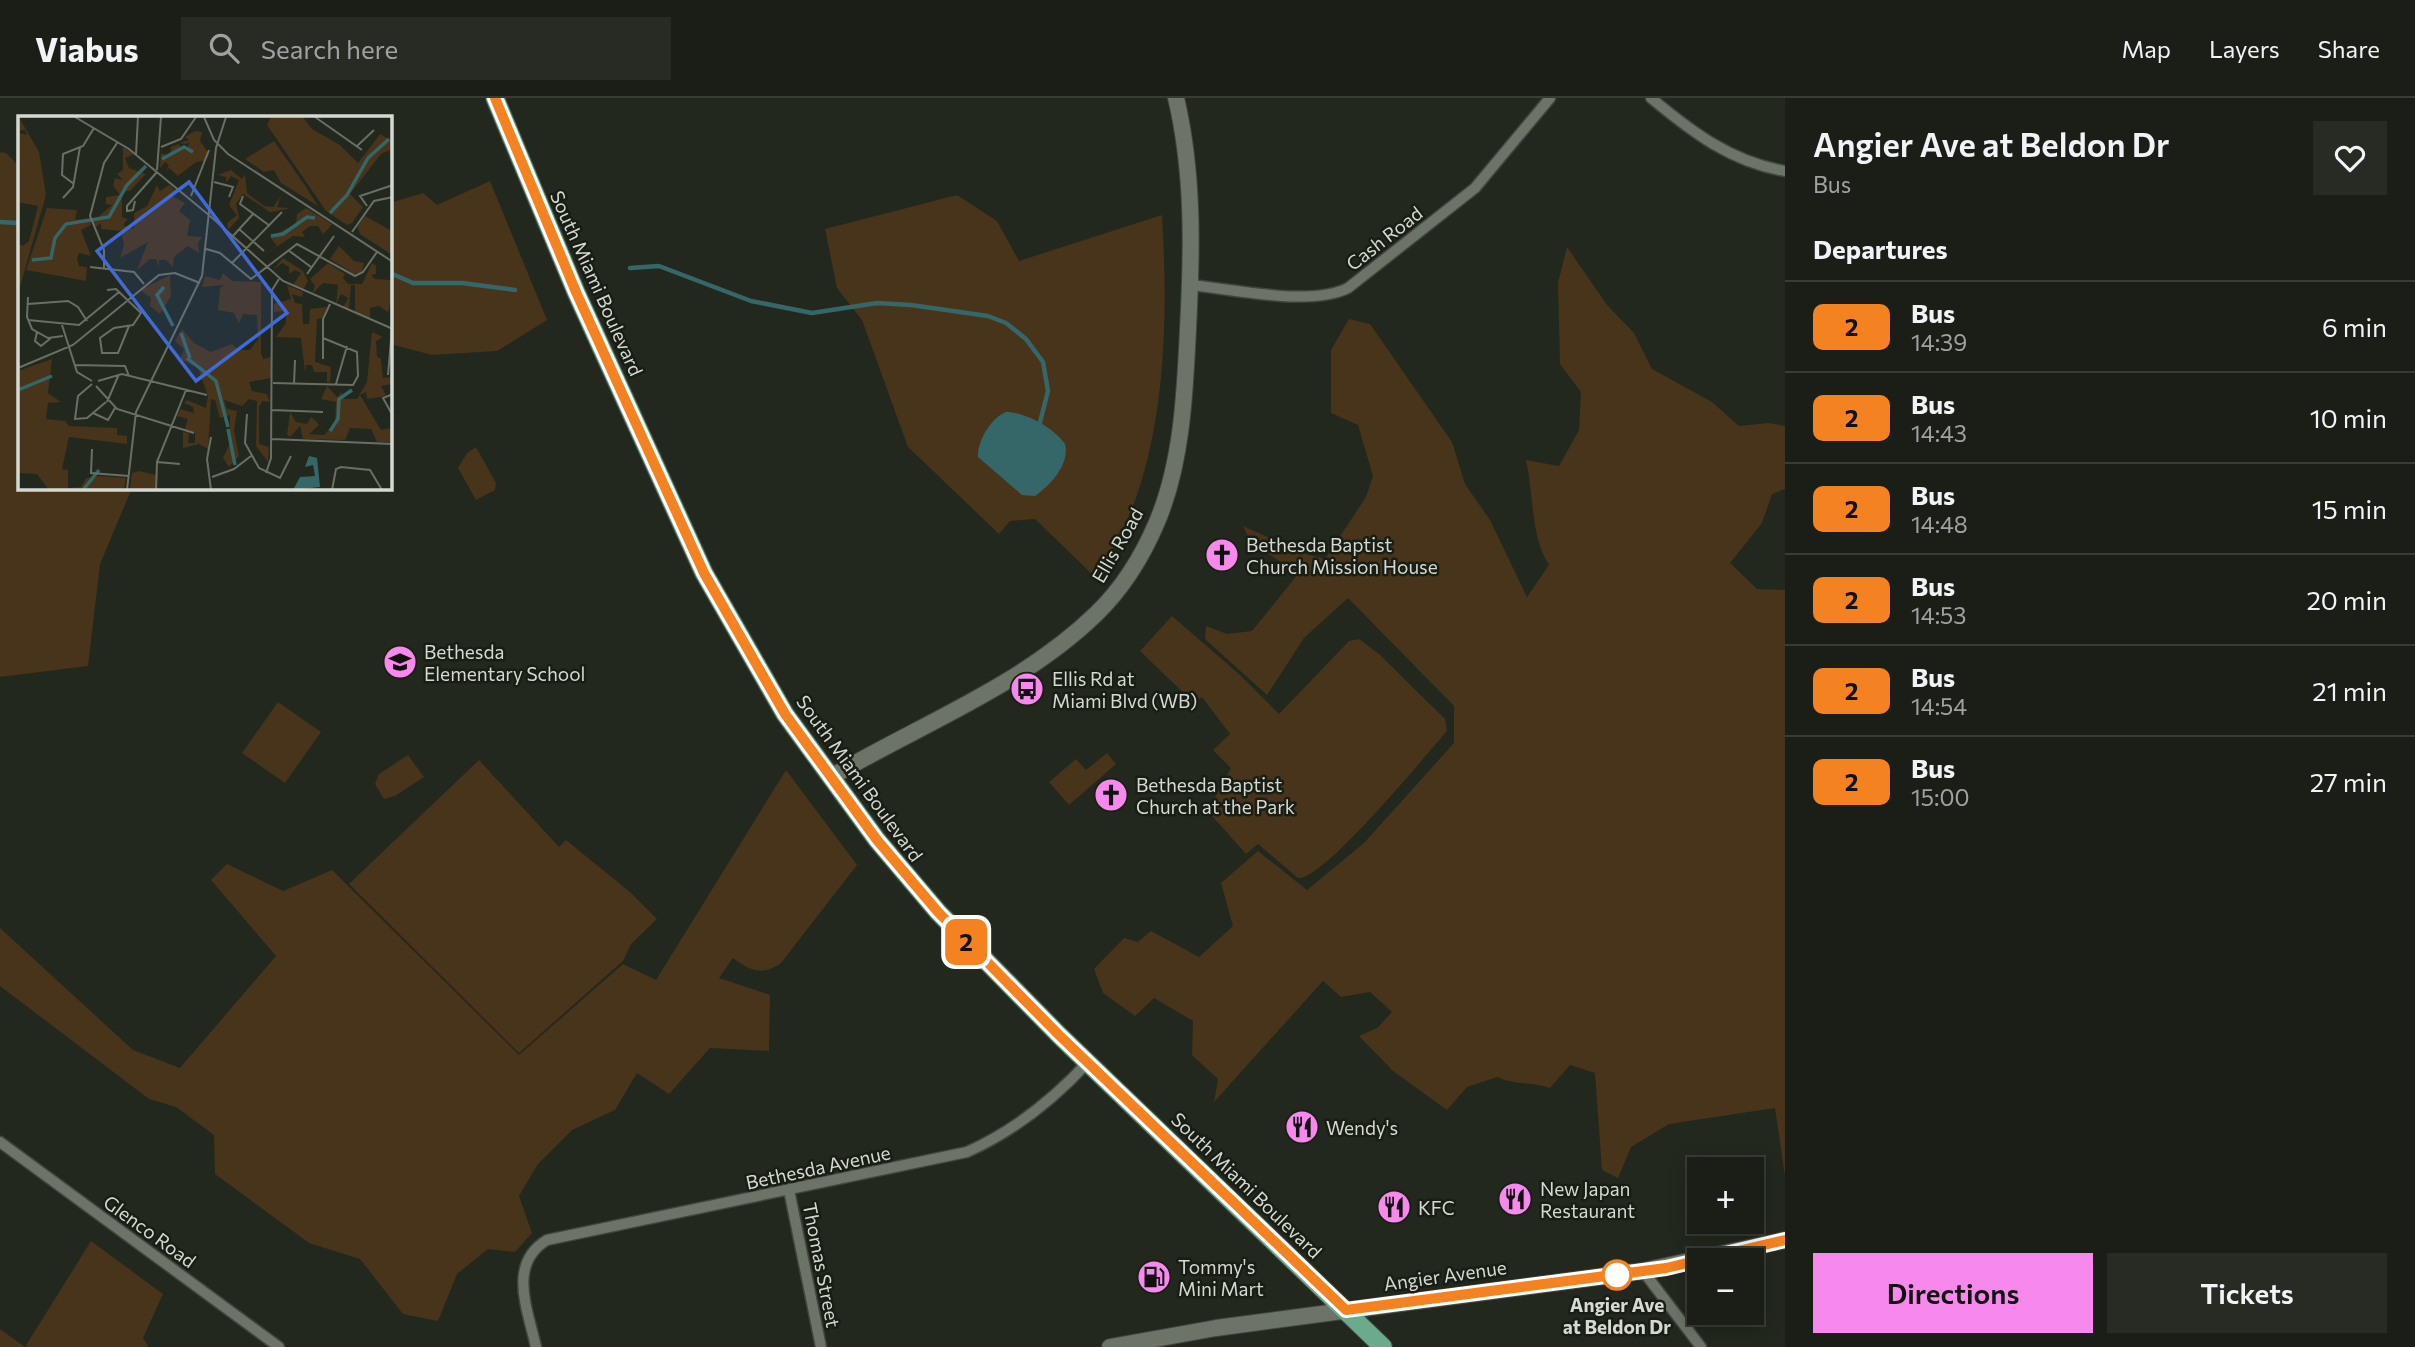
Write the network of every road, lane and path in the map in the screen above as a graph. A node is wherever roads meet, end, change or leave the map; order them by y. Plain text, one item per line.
1 (495, 98) edge
2 (1176, 98) edge
3 (1550, 98) edge
4 (1651, 98) edge
5 (1785, 172) edge
6 (1191, 285) junction
7 (831, 777) junction
8 (1088, 1062) junction
9 (0, 1142) edge
10 (789, 1191) junction
11 (1785, 1240) edge
12 (1643, 1271) junction
13 (1346, 1310) junction
14 (279, 1347) edge
15 (536, 1347) edge
16 (821, 1347) edge
17 (1110, 1347) edge
18 (1383, 1347) edge
19 (1701, 1347) edge

1 - 7 main road, South Miami Boulevard
2 - 6 main road, Ellis Road
3 - 6 street, Cash Road
4 - 5 street
6 - 7 main road, Ellis Road
7 - 8 main road, South Miami Boulevard
8 - 10 street, Bethesda Avenue
8 - 13 main road, South Miami Boulevard
9 - 14 street, Glenco Road
10 - 15 street, Bethesda Avenue
10 - 16 street, Thomas Street
11 - 12 main road, Angier Avenue
12 - 13 main road, Angier Avenue
12 - 19 street
13 - 17 main road, Angier Avenue
13 - 18 main road, South Miami Boulevard

